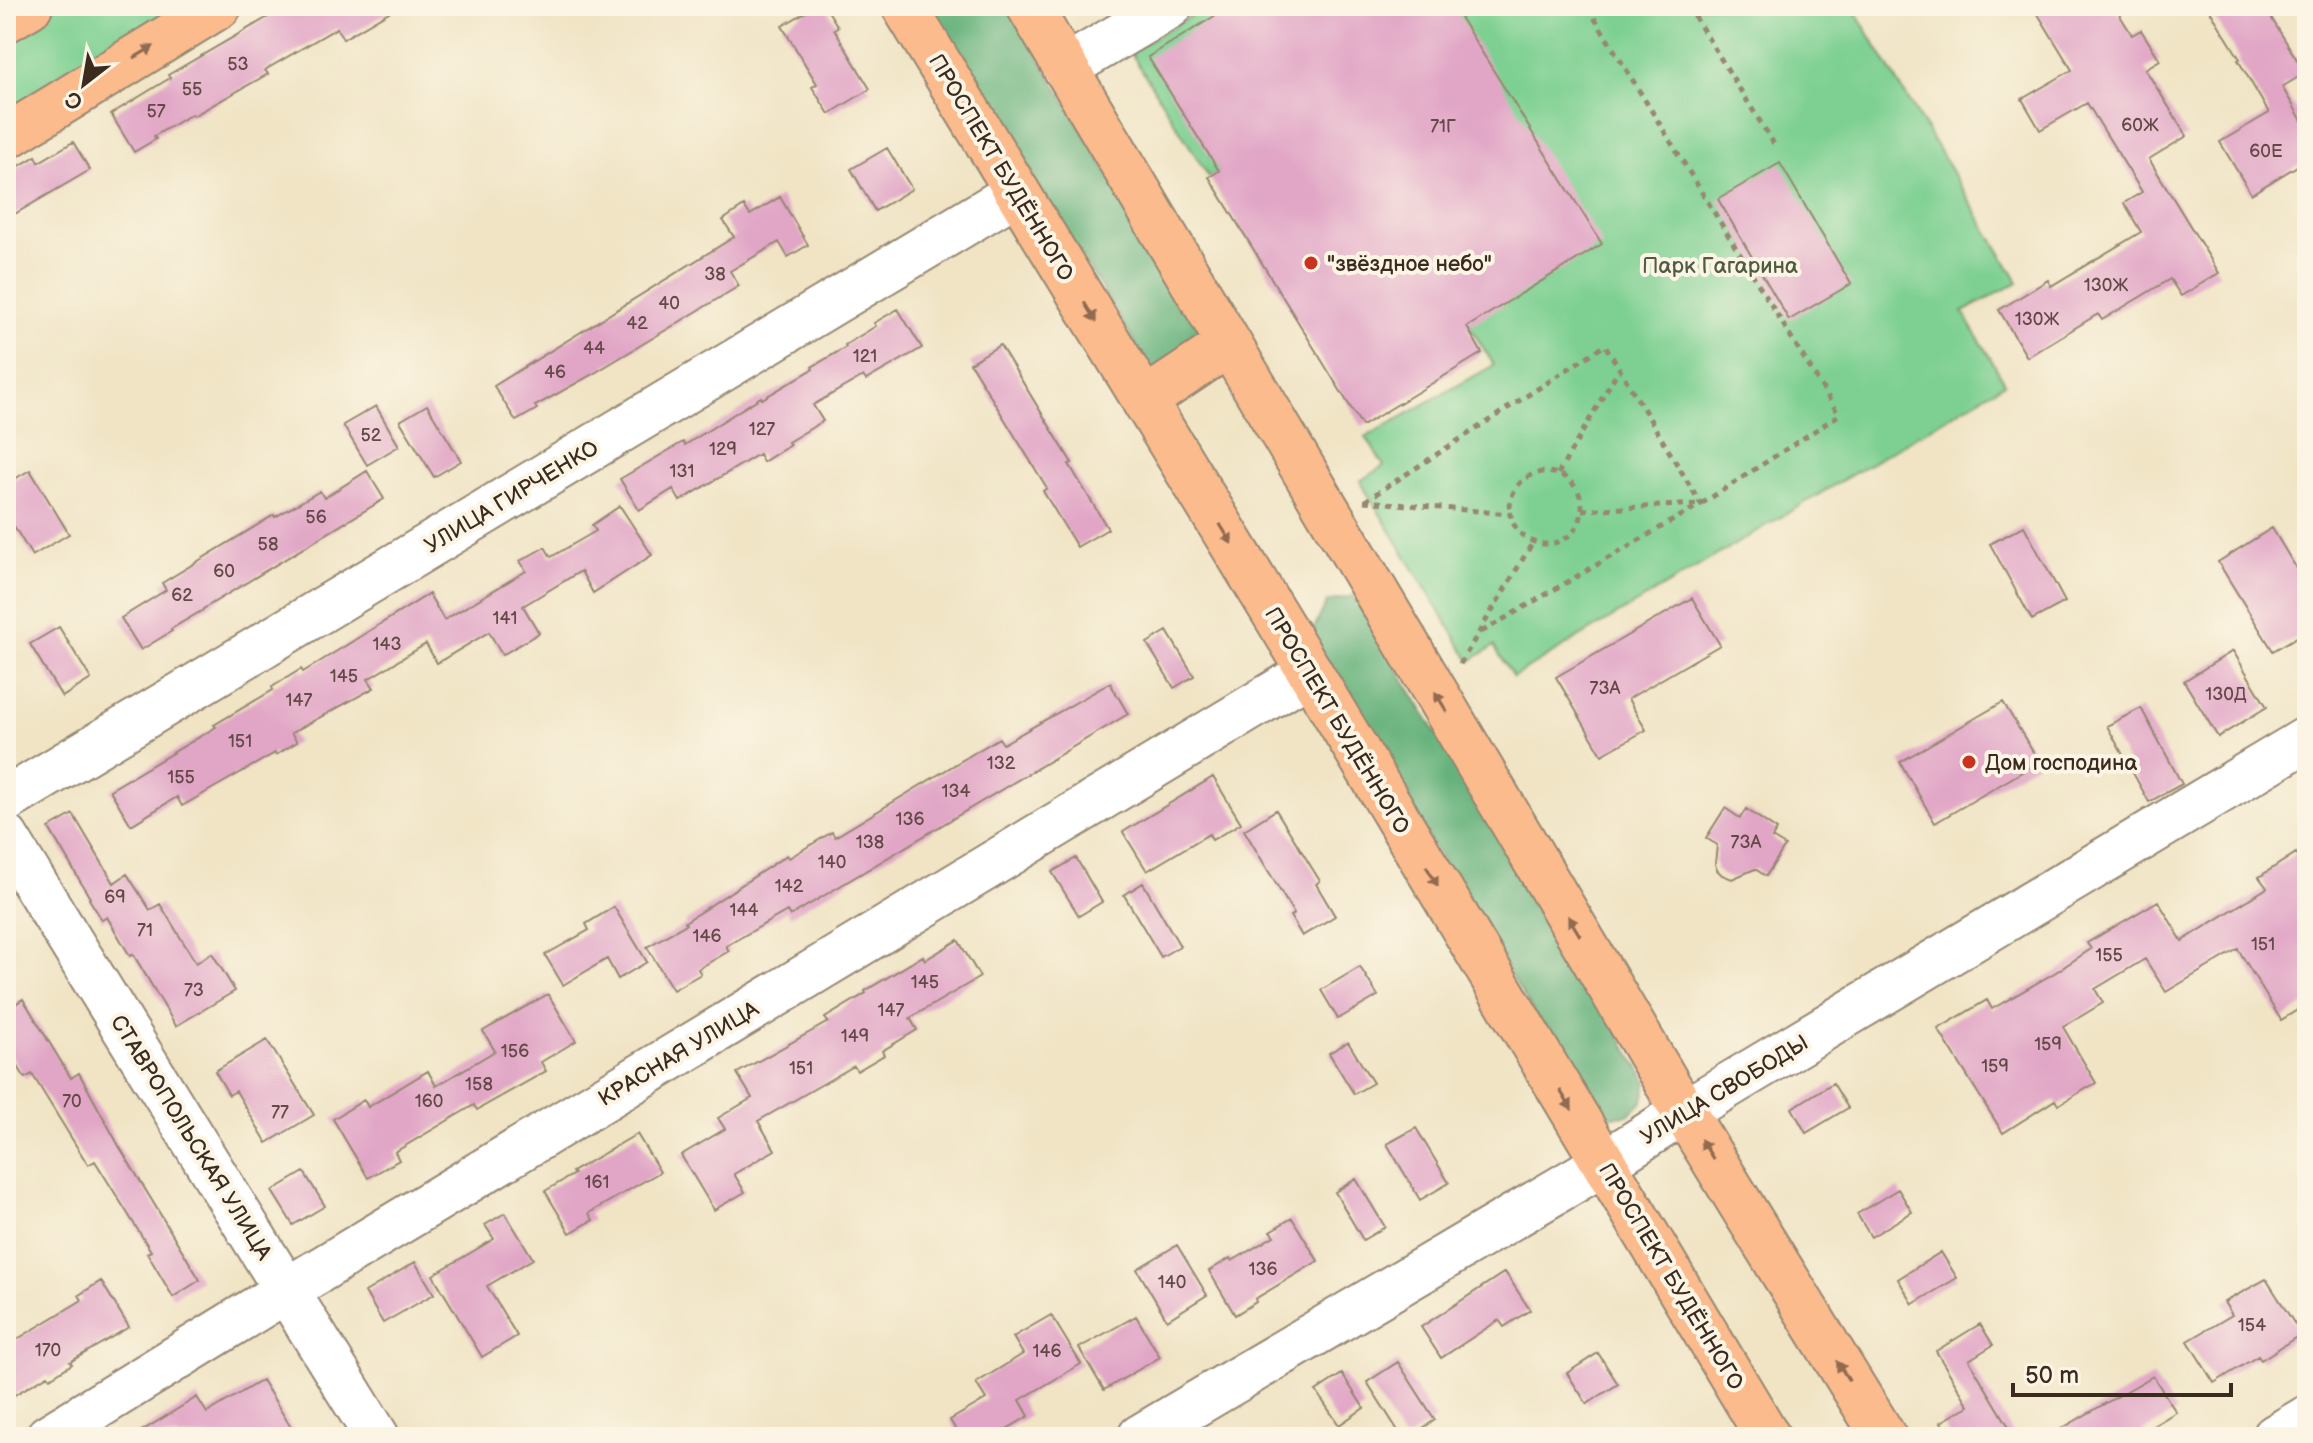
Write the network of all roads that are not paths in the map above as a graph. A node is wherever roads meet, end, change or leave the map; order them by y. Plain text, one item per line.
1 (30, 6) edge
2 (219, 6) edge
3 (904, 6) edge
4 (1029, 6) edge
5 (1170, 6) edge
6 (6, 20) edge
7 (1065, 68) junction
8 (6, 137) edge
9 (1017, 192) junction
10 (1229, 344) junction
11 (1144, 401) junction
12 (1310, 672) junction
13 (2307, 739) edge
14 (6, 800) edge
15 (6, 837) edge
16 (1684, 1112) junction
17 (1604, 1163) junction
18 (287, 1290) junction
19 (2307, 1418) edge
20 (48, 1437) edge
21 (377, 1437) edge
22 (1140, 1437) edge
23 (1768, 1437) edge
24 (1884, 1437) edge
25 (2275, 1437) edge

1 - 6 main road
8 -> 2 main road
3 - 9 main road, ПРОСПЕКТ БУДЁННОГО
4 - 7 main road
5 - 7 street
7 - 10 main road
9 -> 11 main road, ПРОСПЕКТ БУДЁННОГО
9 - 14 street, УЛИЦА ГИРЧЕНКО
10 - 11 main road
16 -> 10 main road
11 -> 12 main road, ПРОСПЕКТ БУДЁННОГО
12 -> 17 main road, ПРОСПЕКТ БУДЁННОГО
12 - 18 street, КРАСНАЯ УЛИЦА
13 - 16 street, УЛИЦА СВОБОДЫ
15 - 18 street, СТАВРОПОЛЬСКАЯ УЛИЦА
16 - 17 street, УЛИЦА СВОБОДЫ
24 -> 16 main road
17 - 22 street, УЛИЦА СВОБОДЫ
17 - 23 main road, ПРОСПЕКТ БУДЁННОГО
18 - 20 street, КРАСНАЯ УЛИЦА
18 - 21 street, СТАВРОПОЛЬСКАЯ УЛИЦА
19 - 25 street

